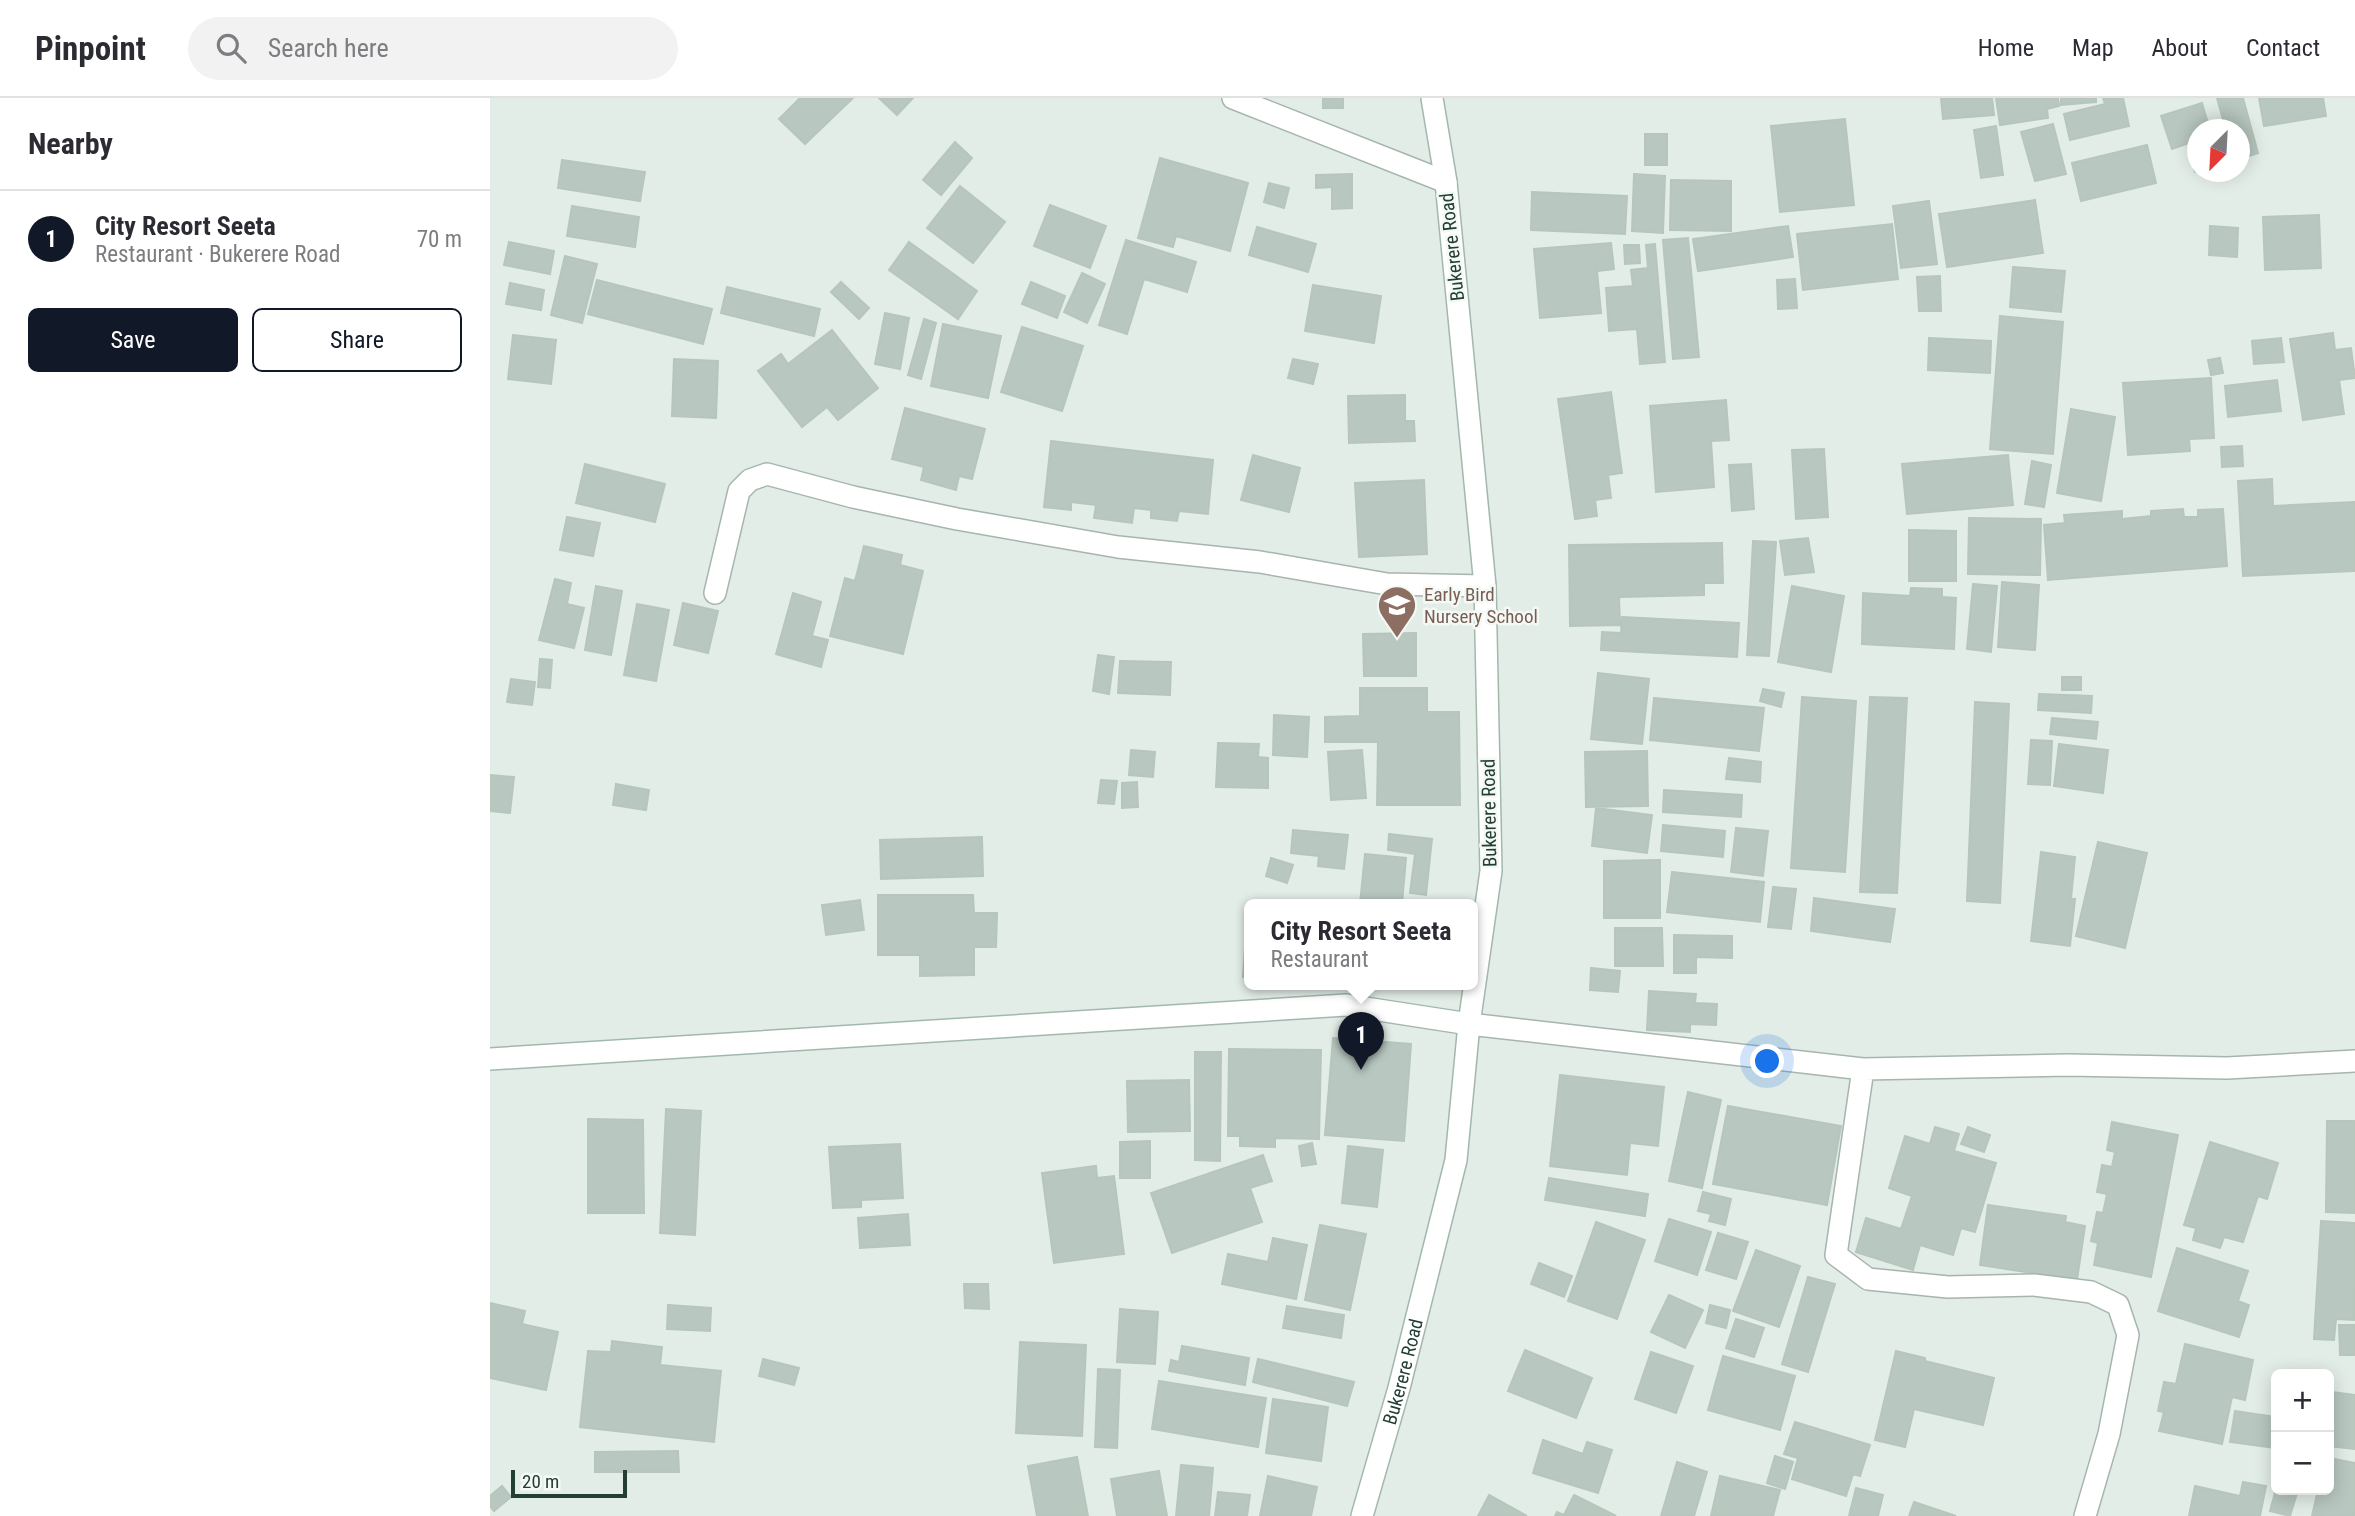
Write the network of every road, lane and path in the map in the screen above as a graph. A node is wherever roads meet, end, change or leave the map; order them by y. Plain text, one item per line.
1 (1233, 98) edge
2 (1432, 98) edge
3 (1446, 182) junction
4 (1485, 586) junction
5 (715, 593) dead end
6 (1478, 961) edge
7 (1474, 990) edge
8 (1469, 1024) junction
9 (490, 1059) edge
10 (2355, 1060) edge
11 (1863, 1069) junction
12 (1362, 1516) edge
13 (2085, 1516) edge

1 - 3 street
2 - 3 street, Bukerere Road
3 - 4 street, Bukerere Road
4 - 5 street
4 - 6 street, Bukerere Road
7 - 8 street, Bukerere Road
8 - 9 street
8 - 11 street
8 - 12 street, Bukerere Road
10 - 11 street
11 - 13 street

